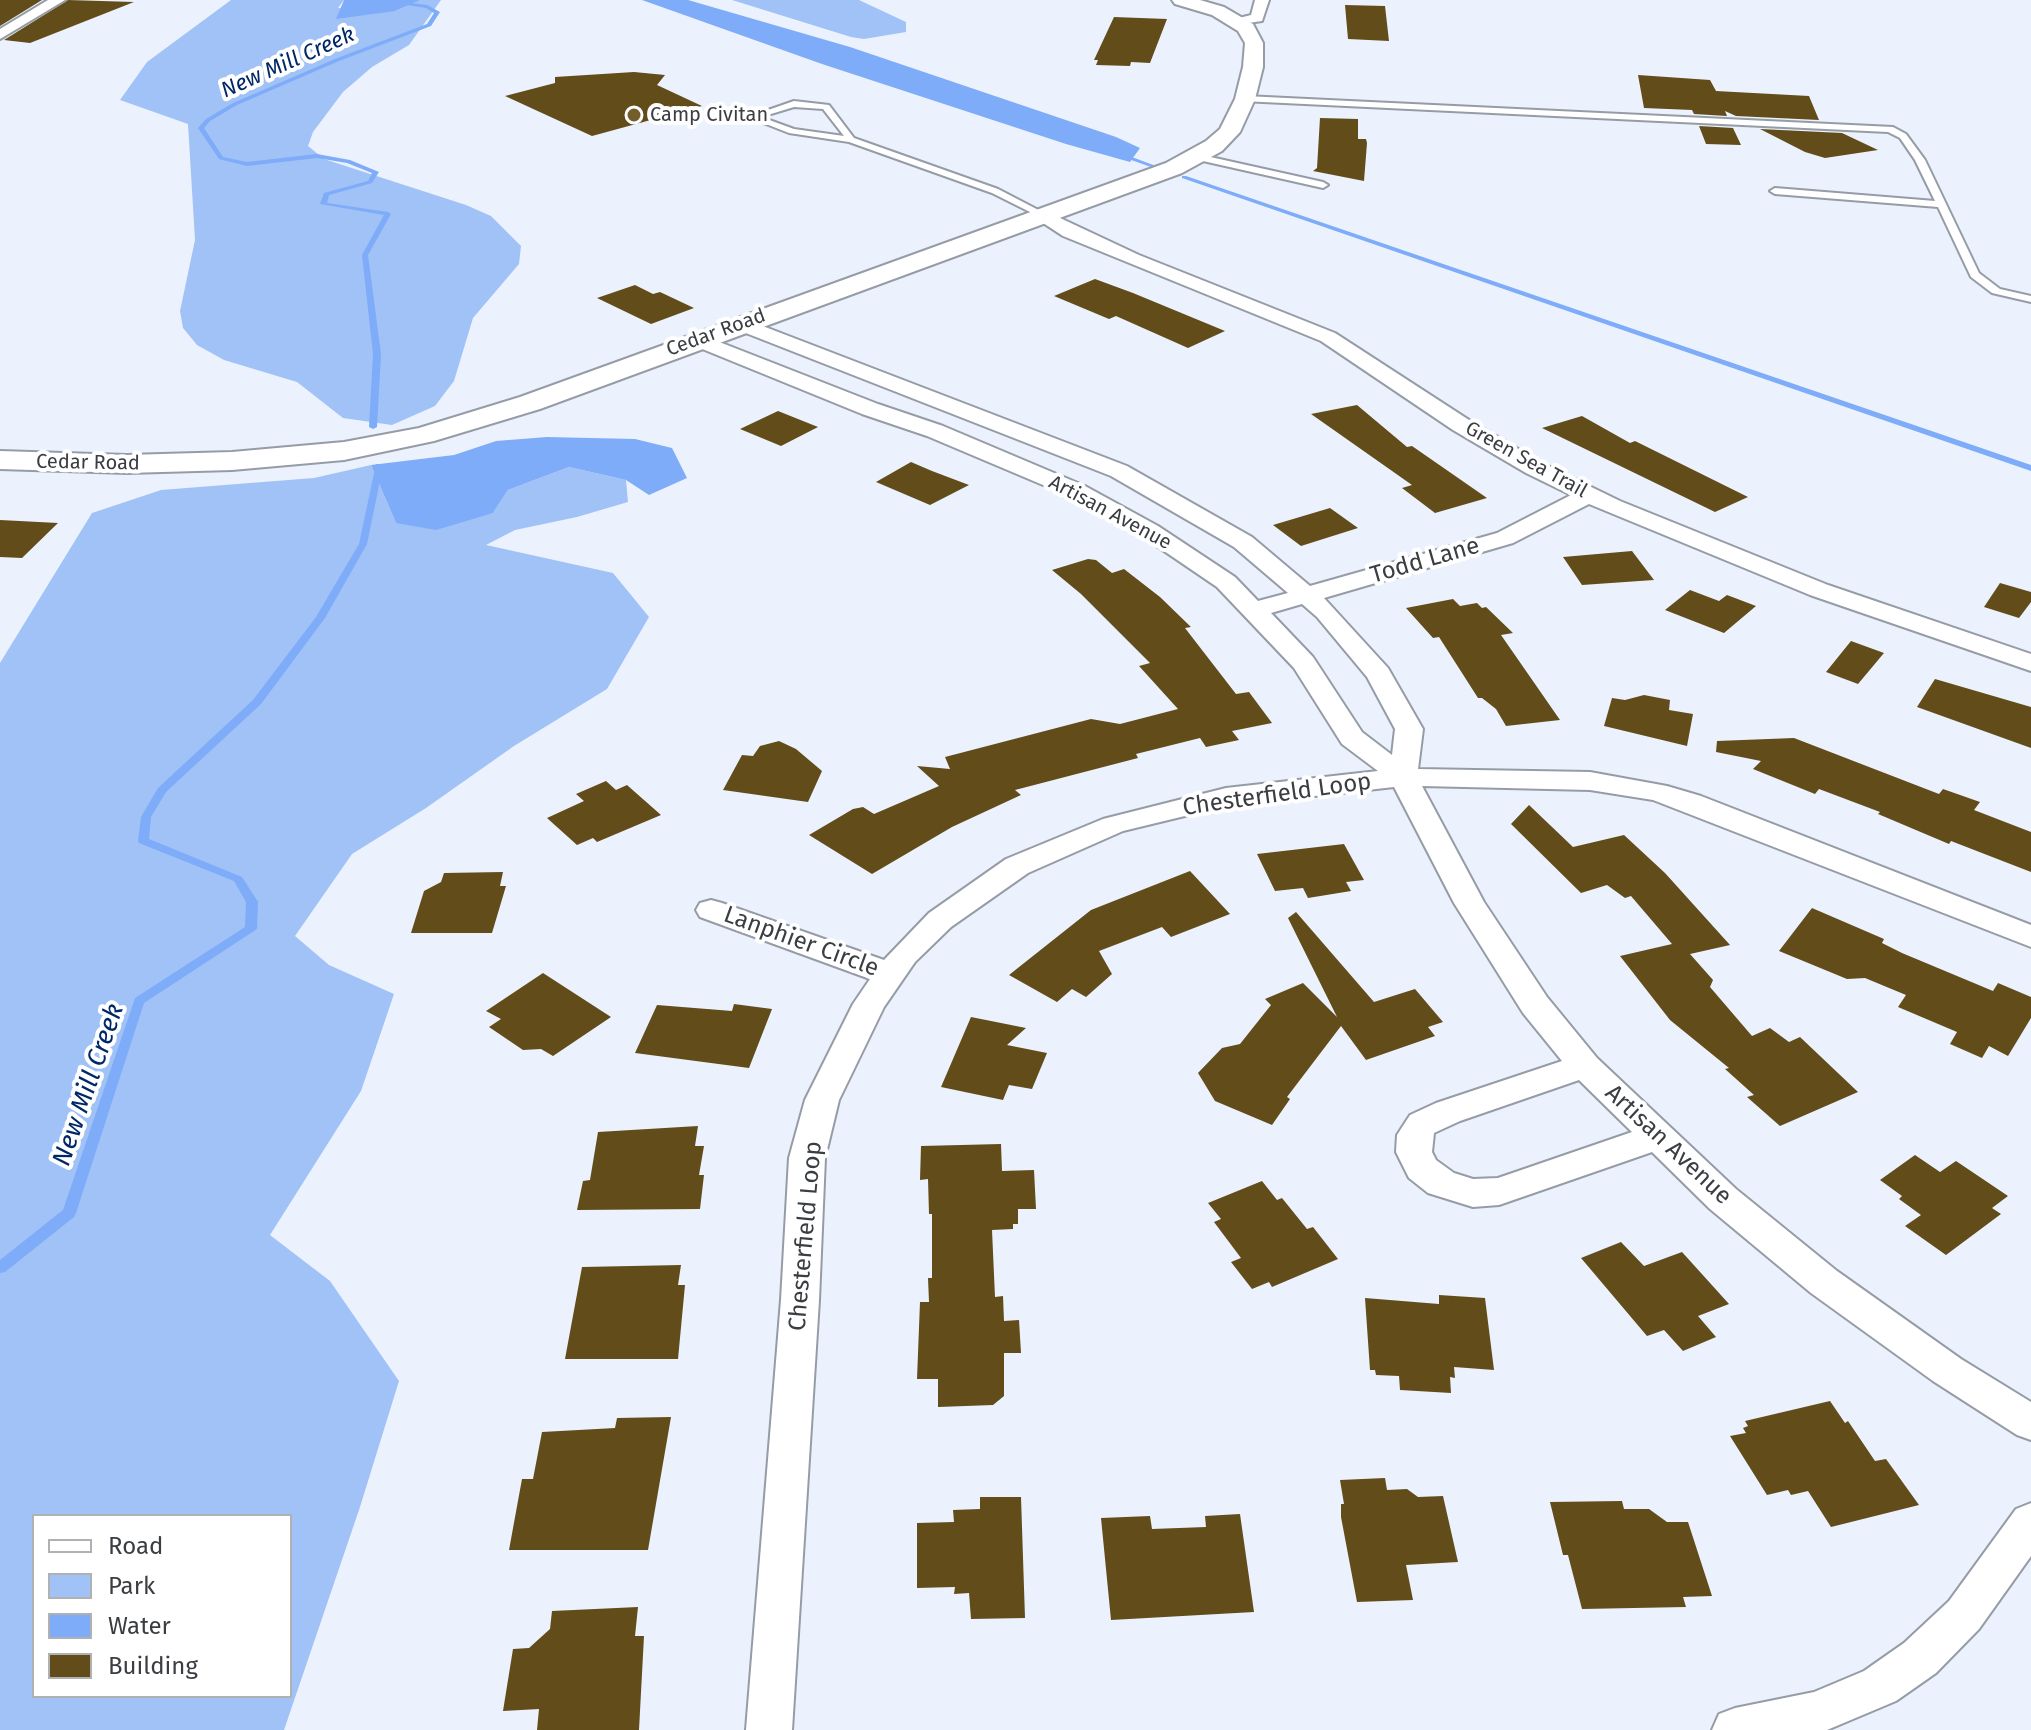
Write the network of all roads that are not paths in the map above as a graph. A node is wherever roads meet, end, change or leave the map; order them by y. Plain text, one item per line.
1 (58, 0) edge
2 (1262, 0) edge
3 (1199, 2) edge
4 (1240, 22) junction
5 (0, 35) edge
6 (1245, 99) junction
7 (851, 140) junction
8 (1197, 157) junction
9 (1323, 185) dead end
10 (1775, 191) dead end
11 (1943, 205) junction
12 (1043, 215) junction
13 (2031, 299) edge
14 (740, 324) junction
15 (697, 340) junction
16 (0, 460) edge
17 (1589, 495) junction
18 (1307, 595) junction
19 (1255, 610) junction
20 (2031, 663) edge
21 (1403, 777) junction
22 (711, 910) dead end
23 (2031, 937) edge
24 (890, 974) junction
25 (1585, 1066) junction
26 (1655, 1137) junction
27 (2031, 1423) edge
28 (2031, 1522) edge
29 (769, 1730) edge
30 (1735, 1730) edge

1 - 5 street
2 - 4 street
3 - 4 street
4 - 6 street, Cedar Road
6 - 8 street, Cedar Road
6 - 11 lane
7 - 7 lane
7 - 12 lane
8 - 9 lane
8 - 12 street, Cedar Road
10 - 11 lane
11 - 13 lane
12 - 14 street, Cedar Road
12 - 17 street, Green Sea Trail
14 - 15 street, Cedar Road
14 - 18 street, Artisan Avenue
15 - 16 street, Cedar Road
15 - 19 street, Artisan Avenue
17 - 18 street, Todd Lane
17 - 20 street, Green Sea Trail
18 - 19 street, Todd Lane
18 - 21 street, Artisan Avenue
19 - 21 street, Artisan Avenue
21 - 23 street, Chesterfield Loop
21 - 24 street, Chesterfield Loop
21 - 25 street, Artisan Avenue
22 - 24 street, Lanphier Circle
24 - 29 street, Chesterfield Loop
25 - 26 street, Artisan Avenue
25 - 26 street
26 - 27 street, Artisan Avenue
28 - 30 street

